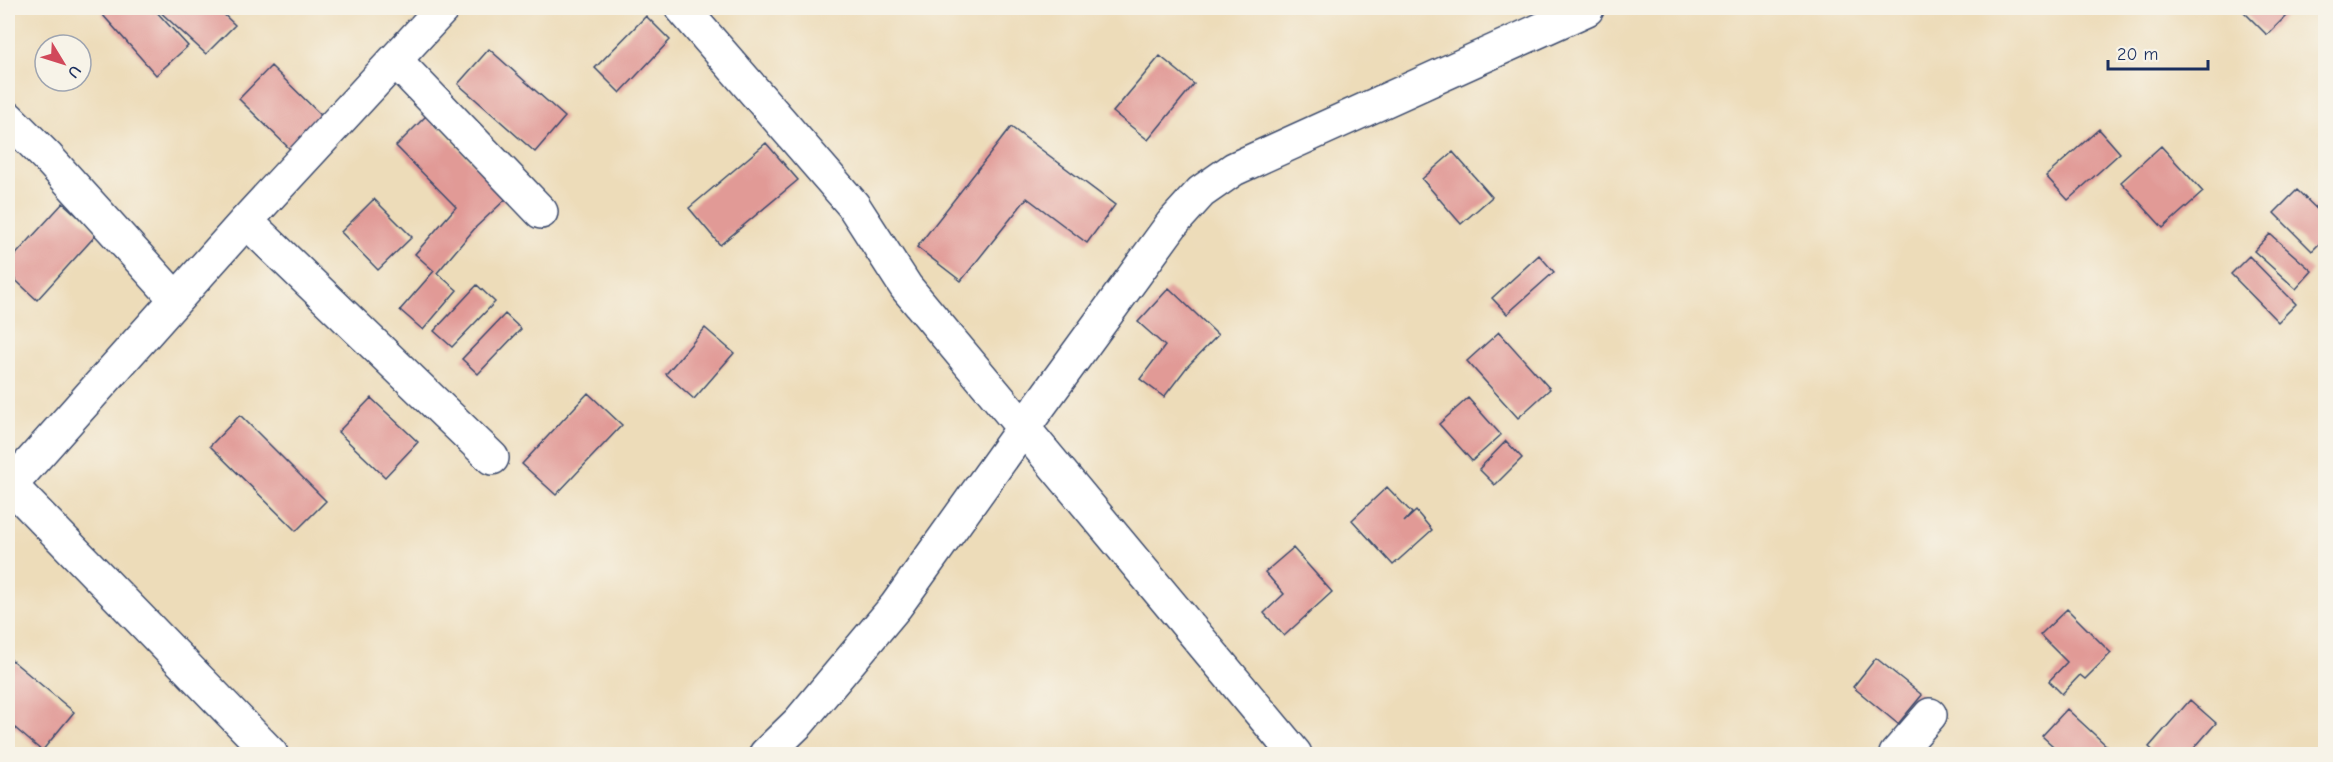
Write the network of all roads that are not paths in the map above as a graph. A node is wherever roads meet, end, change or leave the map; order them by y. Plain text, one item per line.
1 (443, 8) edge
2 (682, 8) edge
3 (1587, 9) edge
4 (395, 60) junction
5 (8, 118) edge
6 (541, 212) dead end
7 (246, 221) junction
8 (176, 299) junction
9 (1024, 427) junction
10 (492, 458) dead end
11 (9, 486) edge
12 (1930, 715) dead end
13 (271, 754) edge
14 (766, 754) edge
15 (1295, 754) edge
16 (1896, 754) edge

1 - 4 street
2 - 9 street
3 - 9 street
4 - 6 street
4 - 7 street
5 - 8 street
7 - 8 street
7 - 10 street
8 - 11 street
9 - 14 street
9 - 15 street
11 - 13 street
12 - 16 street

